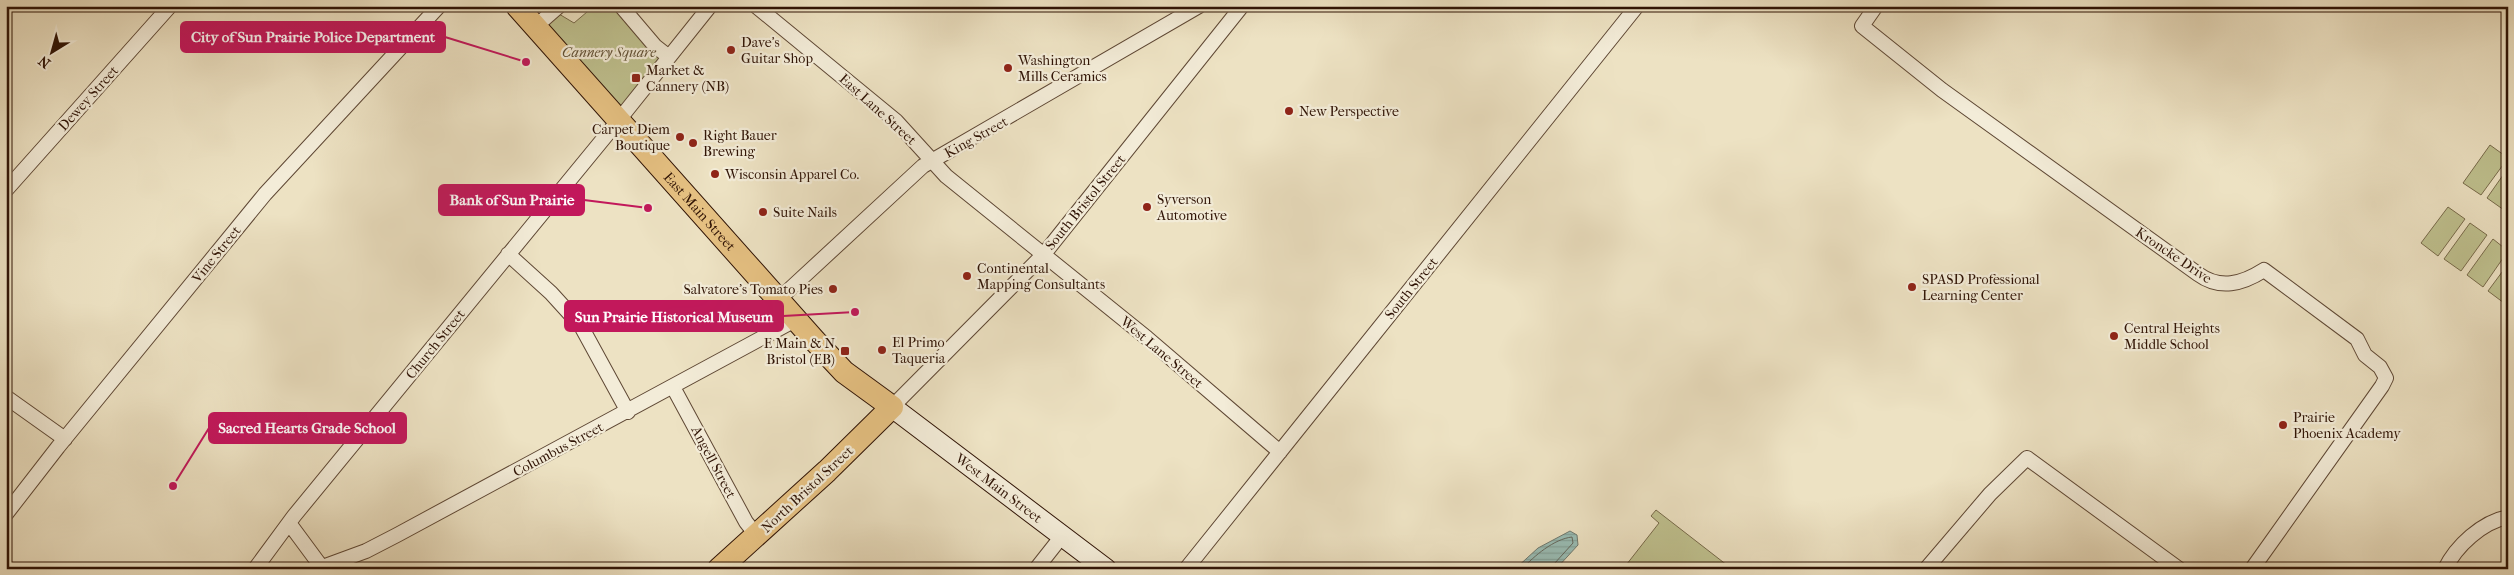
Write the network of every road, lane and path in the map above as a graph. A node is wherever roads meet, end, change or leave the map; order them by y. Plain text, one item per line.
1 (170, 6) edge
2 (439, 6) edge
3 (517, 6) edge
4 (559, 6) edge
5 (621, 6) edge
6 (710, 6) edge
7 (756, 6) edge
8 (1198, 6) edge
9 (1242, 6) edge
10 (1637, 6) edge
11 (1876, 6) edge
12 (541, 22) junction
13 (669, 57) junction
14 (618, 121) junction
15 (932, 162) junction
16 (6, 190) edge
17 (508, 254) junction
18 (1044, 254) junction
19 (778, 301) junction
20 (795, 320) junction
21 (673, 387) junction
22 (6, 397) edge
23 (892, 407) junction
24 (628, 412) junction
25 (65, 439) junction
26 (1280, 452) junction
27 (6, 514) edge
28 (2508, 517) edge
29 (289, 523) junction
30 (756, 536) junction
31 (1062, 536) junction
32 (320, 568) edge
33 (255, 569) edge
34 (719, 569) edge
35 (1036, 569) edge
36 (1106, 569) edge
37 (1186, 569) edge
38 (1926, 569) edge
39 (2179, 569) edge
40 (2252, 569) edge
41 (2444, 569) edge

1 - 16 street, Dewey Street
2 - 25 street, Vine Street
3 - 12 main road, East Main Street
4 - 12 street
5 - 13 street
6 - 13 street, Church Street
7 - 15 street, East Lane Street
8 - 15 street, King Street
9 - 18 street, South Bristol Street
10 - 26 street, South Street
11 - 40 street, Kroncke Drive
12 - 14 main road, East Main Street
13 - 14 street, Church Street
14 - 17 street, Church Street
14 - 19 main road, East Main Street
15 - 18 street, East Lane Street
15 - 19 street, King Street
17 - 24 street
17 - 29 street, Church Street
18 - 23 street, South Bristol Street
18 - 26 street, West Lane Street
19 - 20 main road, East Main Street
20 - 21 street, Columbus Street
20 - 23 main road, East Main Street
21 - 24 street, Columbus Street
21 - 30 street, Angell Street
22 - 25 street
23 - 30 main road, North Bristol Street
23 - 31 main road, West Main Street
24 - 32 street, Columbus Street
25 - 27 street, Vine Street
26 - 37 street, South Street
28 - 41 street
29 - 32 street
29 - 33 street, Church Street
30 - 34 main road, North Bristol Street
31 - 35 street
31 - 36 main road, West Main Street
38 - 39 street

